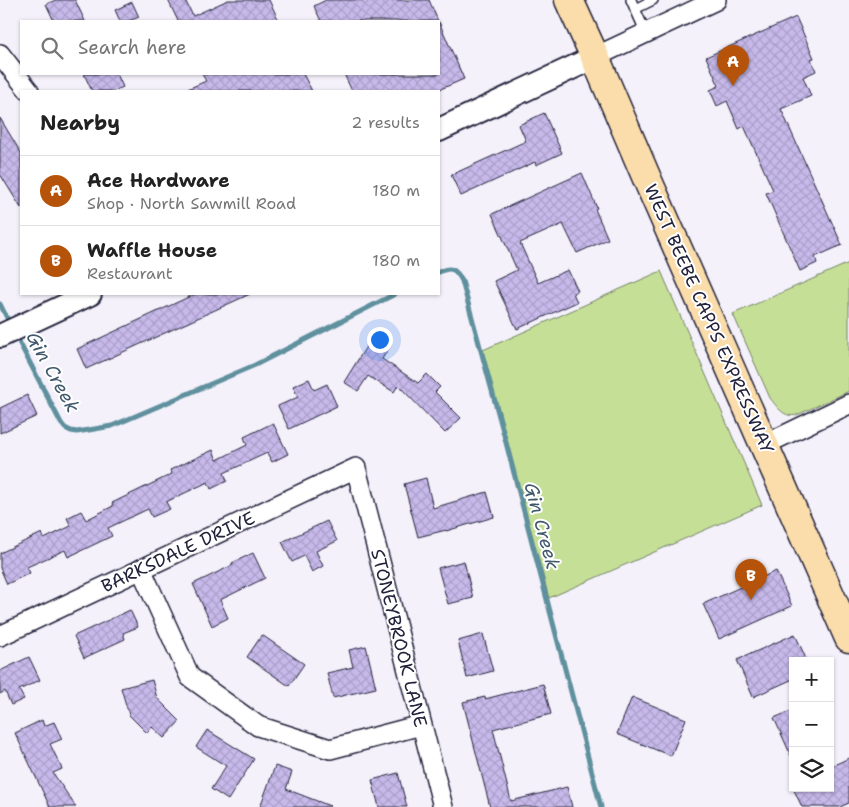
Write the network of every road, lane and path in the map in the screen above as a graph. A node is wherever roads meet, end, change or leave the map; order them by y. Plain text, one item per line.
1 (569, 0) edge
2 (653, 0) edge
3 (716, 0) edge
4 (633, 4) edge
5 (646, 33) junction
6 (0, 54) edge
7 (595, 57) junction
8 (28, 90) edge
9 (440, 130) edge
10 (88, 295) edge
11 (1, 335) edge
12 (849, 404) edge
13 (764, 446) junction
14 (356, 468) joint
15 (141, 569) junction
16 (0, 636) edge
17 (849, 638) edge
18 (421, 725) junction
19 (443, 807) edge

1 - 7 main road, WEST BEEBE CAPPS EXPRESSWAY
2 - 4 lane
3 - 5 street
4 - 5 lane
5 - 7 street
6 - 8 street
7 - 9 street
7 - 13 main road, WEST BEEBE CAPPS EXPRESSWAY
10 - 11 street
12 - 13 street
13 - 17 main road, WEST BEEBE CAPPS EXPRESSWAY
14 - 15 street, BARKSDALE DRIVE
14 - 18 street, STONEYBROOK LANE
15 - 16 street, BARKSDALE DRIVE
15 - 18 street
18 - 19 street, STONEYBROOK LANE

